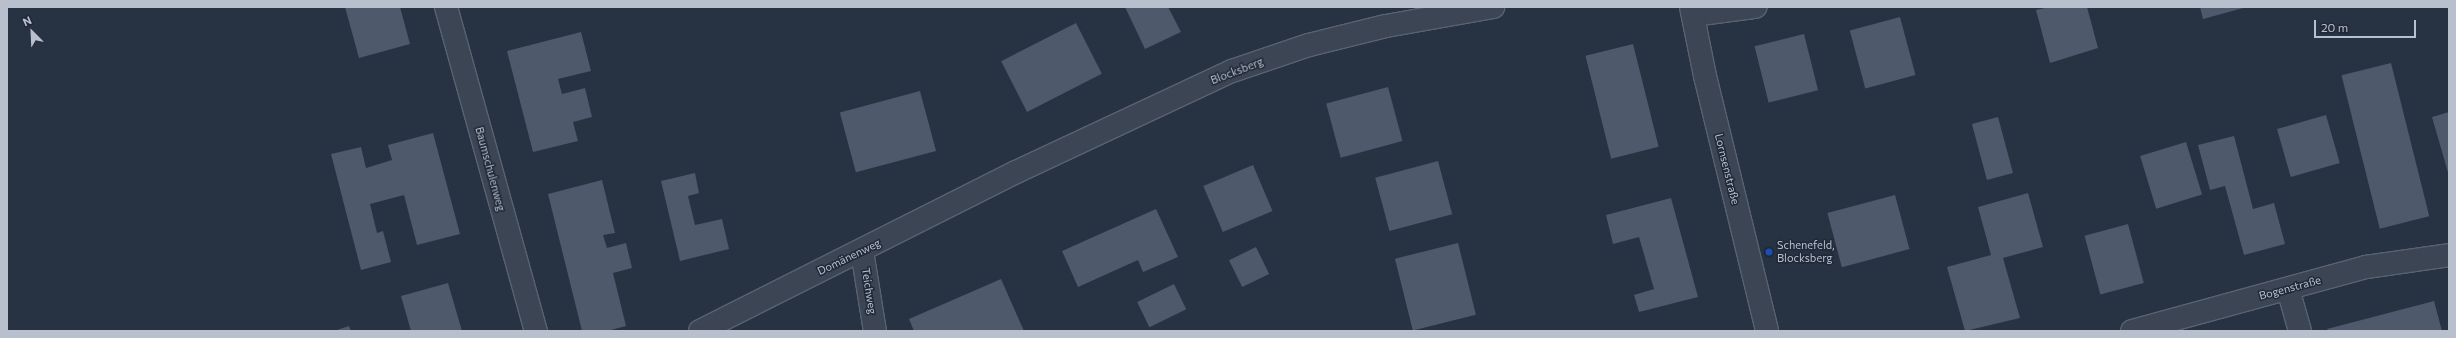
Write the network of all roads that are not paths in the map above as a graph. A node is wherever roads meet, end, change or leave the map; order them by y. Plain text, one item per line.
1 (446, 7) edge
2 (1493, 7) edge
3 (1754, 7) edge
4 (1692, 11) edge
5 (998, 182) joint
6 (862, 251) junction
7 (2449, 255) edge
8 (2288, 289) junction
9 (536, 331) edge
10 (700, 331) edge
11 (875, 331) edge
12 (1767, 331) edge
13 (2132, 331) edge
14 (2300, 331) edge

1 - 9 street, Baumschulenweg
2 - 5 street, Blocksberg
3 - 4 street
4 - 12 street, Lornsenstraße
5 - 6 street, Domänenweg
6 - 10 street, Domänenweg
6 - 11 street, Teichweg
7 - 8 street, Bogenstraße
8 - 13 street, Bogenstraße
8 - 14 street

